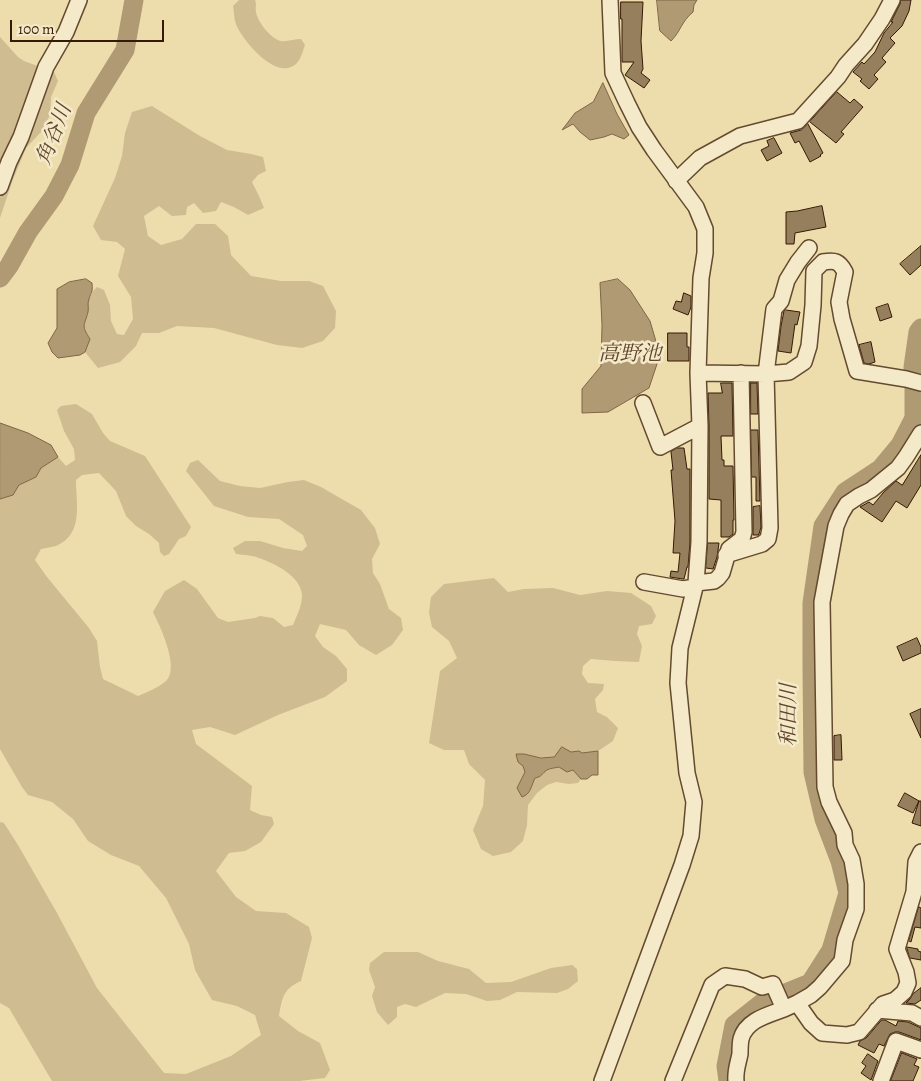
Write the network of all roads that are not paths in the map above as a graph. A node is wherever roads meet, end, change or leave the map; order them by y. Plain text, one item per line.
1 (79, 0) edge
2 (610, 0) edge
3 (892, 0) edge
4 (676, 181) junction
5 (0, 187) edge
6 (808, 248) dead end
7 (698, 373) junction
8 (741, 373) junction
9 (766, 374) junction
10 (916, 381) edge
11 (643, 403) dead end
12 (700, 426) junction
13 (921, 434) edge
14 (726, 555) junction
15 (644, 582) dead end
16 (695, 585) junction
17 (921, 852) edge
18 (791, 1006) junction
19 (877, 1010) junction
20 (921, 1018) edge
21 (921, 1050) edge
22 (602, 1081) edge
23 (673, 1081) edge
24 (736, 1081) edge
25 (881, 1081) edge

1 - 5 street
2 - 4 street
3 - 4 street
4 - 7 street
6 - 9 street
7 - 8 street
7 - 12 street
8 - 9 street
8 - 14 street
9 - 10 street
9 - 14 street
11 - 12 street
12 - 16 street
13 - 18 street
14 - 16 street
15 - 16 street
16 - 22 street
17 - 19 street
18 - 19 street
18 - 23 street
18 - 24 street
19 - 20 street
21 - 25 street

